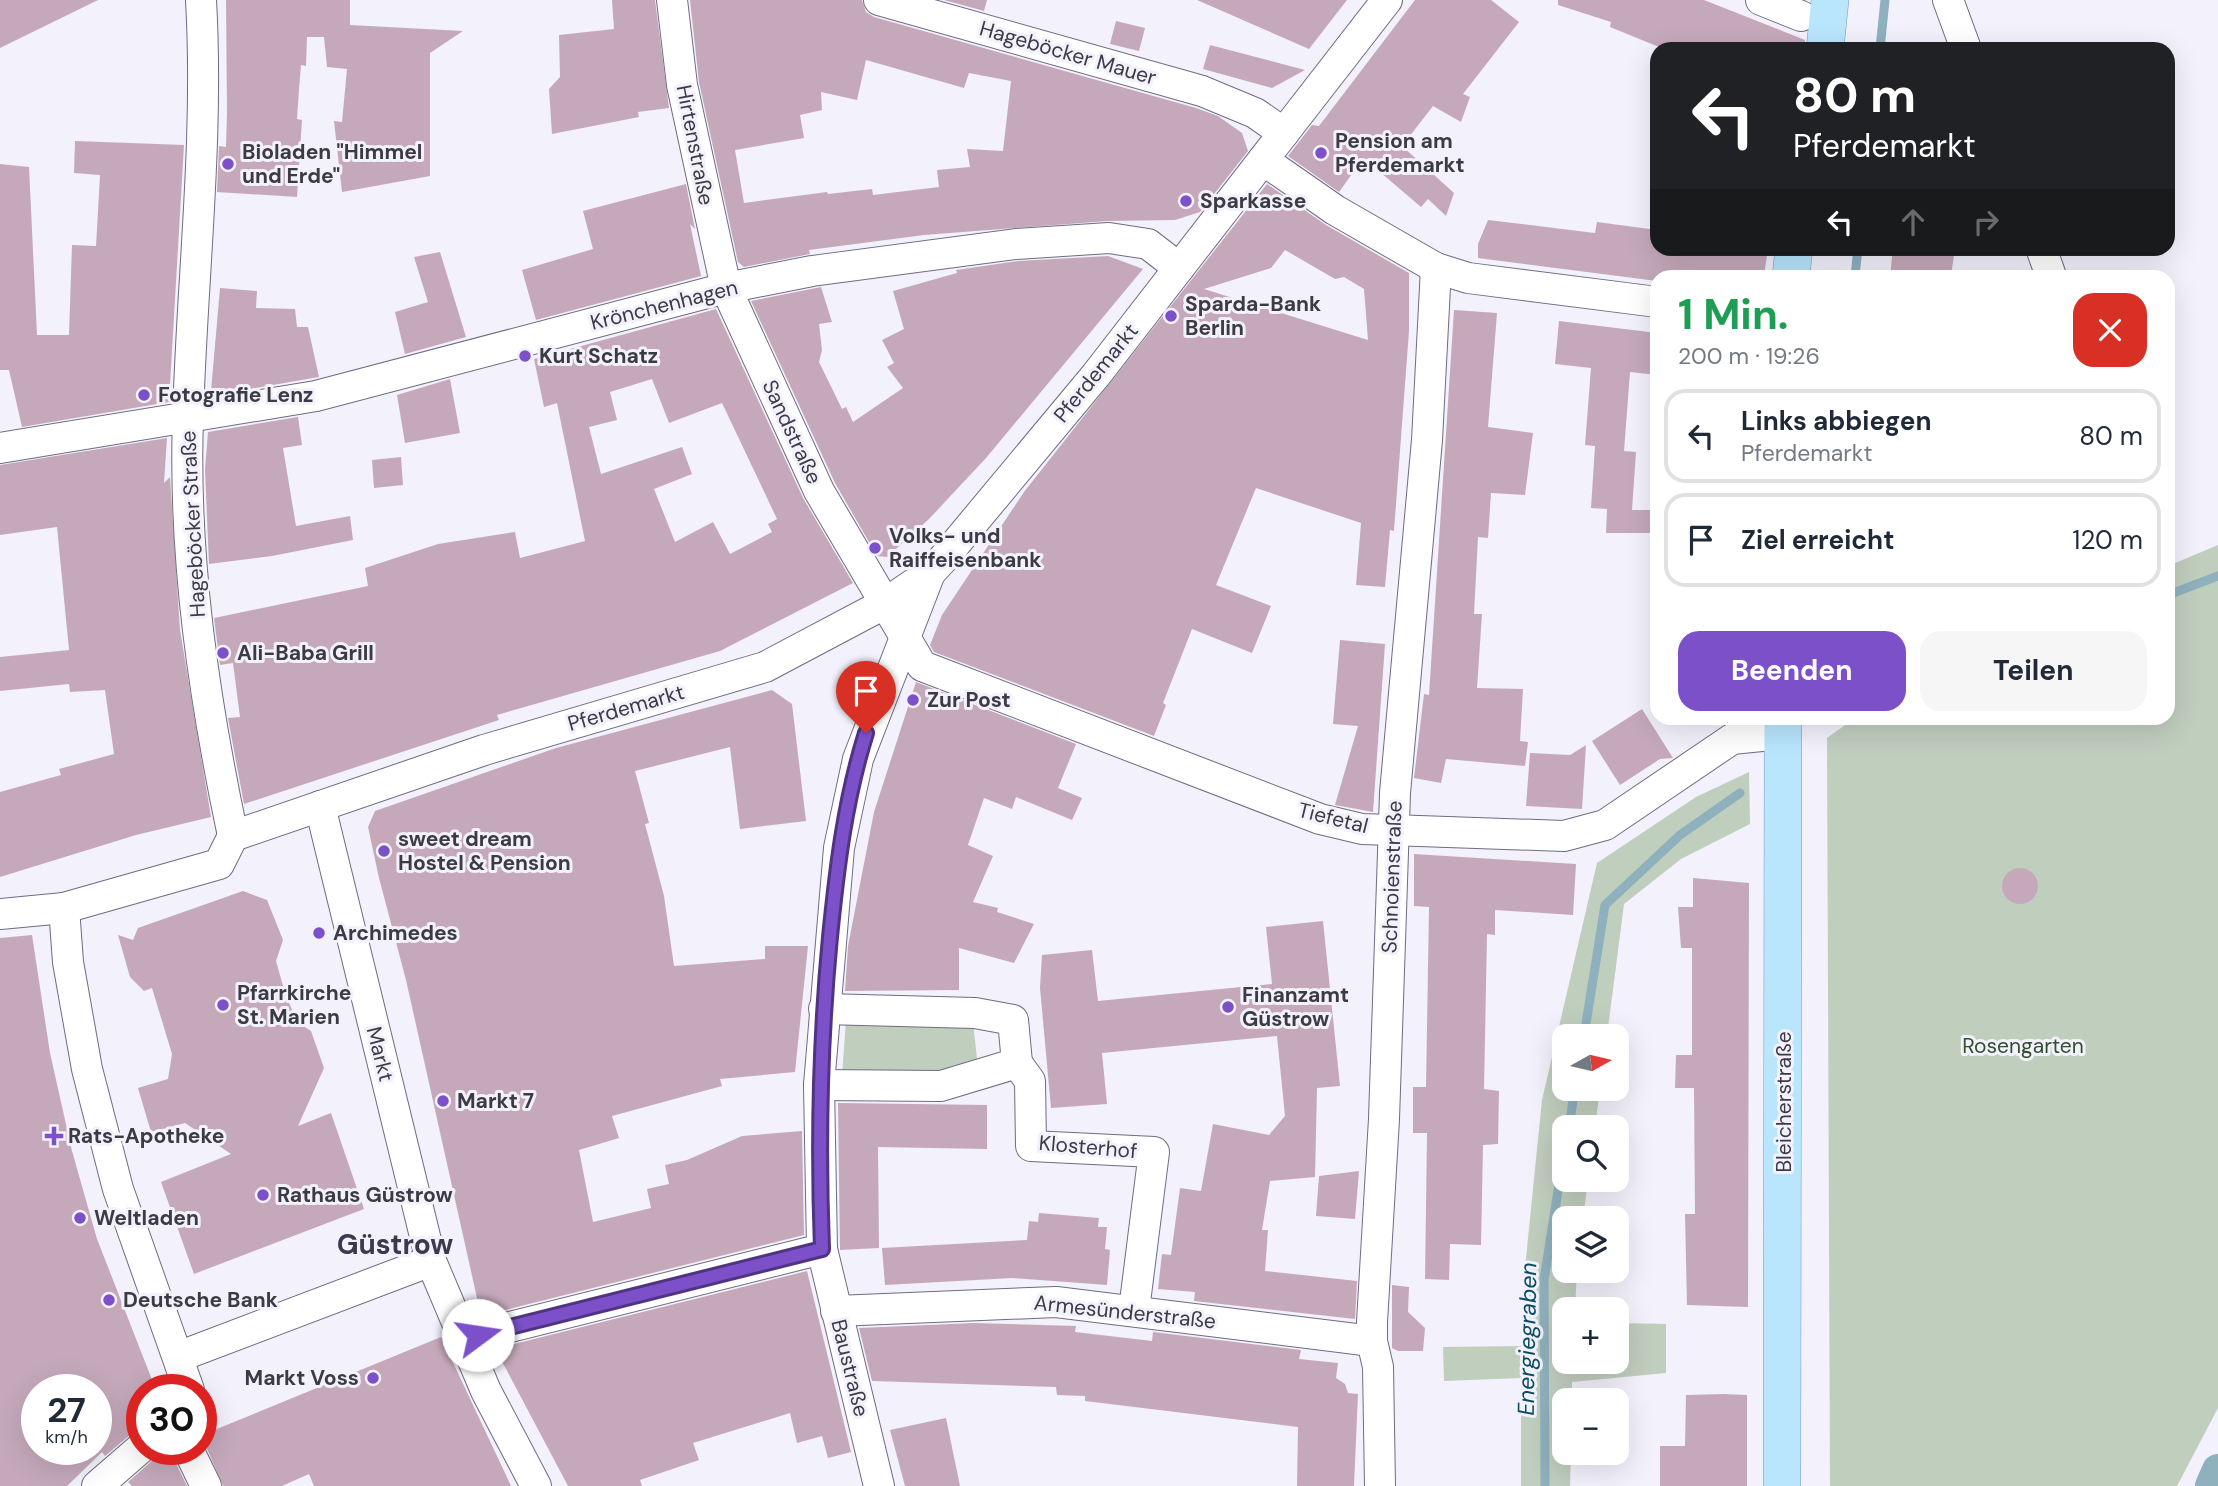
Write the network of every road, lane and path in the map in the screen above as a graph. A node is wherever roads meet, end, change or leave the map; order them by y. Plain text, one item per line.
1 (201, 0) edge
2 (672, 0) edge
3 (878, 0) edge
4 (1387, 0) edge
5 (1761, 0) edge
6 (1948, 0) edge
7 (1815, 8) edge
8 (1823, 42) edge
9 (1963, 42) edge
10 (1284, 133) junction
11 (1270, 165) junction
12 (1179, 268) junction
13 (1436, 268) junction
14 (726, 288) junction
15 (1650, 301) edge
16 (188, 417) junction
17 (0, 448) edge
18 (930, 573) junction
19 (884, 604) junction
20 (904, 637) junction
21 (1783, 726) edge
22 (320, 806) junction
23 (1395, 829) junction
24 (233, 836) junction
25 (64, 908) junction
26 (0, 914) edge
27 (824, 1009) junction
28 (1017, 1063) junction
29 (819, 1085) junction
30 (822, 1249) junction
31 (431, 1261) junction
32 (1134, 1310) junction
33 (836, 1311) junction
34 (463, 1341) junction
35 (1371, 1341) junction
36 (178, 1357) junction
37 (184, 1374) edge
38 (126, 1461) edge
39 (196, 1465) edge
40 (97, 1486) edge
41 (206, 1486) edge
42 (536, 1486) edge
43 (879, 1486) edge
44 (1380, 1486) edge
45 (1782, 1486) edge

1 - 16 street, Hageböcker Straße
2 - 14 street, Hirtenstraße
3 - 10 street, Hageböcker Mauer
4 - 10 street, Pferdemarkt
5 - 7 street
6 - 9 street
7 - 8 main road
10 - 11 street, Pferdemarkt
11 - 12 street, Pferdemarkt
11 - 13 street
12 - 14 street, Krönchenhagen
12 - 18 street, Pferdemarkt
13 - 15 street
13 - 23 street, Schnoienstraße
14 - 16 street, Krönchenhagen
14 - 19 street, Sandstraße
16 - 17 street, Krönchenhagen
16 - 24 street, Hageböcker Straße
18 - 19 street, Pferdemarkt
18 - 20 street, Pferdemarkt
19 - 20 street
19 - 22 street, Pferdemarkt
20 - 23 street, Tiefetal
20 - 27 street, Pferdemarkt
21 - 23 street, Tiefetal
21 - 45 main road, Bleicherstraße
22 - 24 street
22 - 31 street, Markt
23 - 35 street, Schnoienstraße
24 - 25 street
25 - 26 street
25 - 36 street
27 - 28 street, Klosterhof
27 - 29 street, Pferdemarkt
28 - 29 street
28 - 32 street, Klosterhof
29 - 30 street, Pferdemarkt
30 - 33 street, Baustraße
30 - 34 street
31 - 34 street, Markt
31 - 36 street
32 - 33 street, Armesünderstraße
32 - 35 street, Armesünderstraße
33 - 43 street, Baustraße
34 - 42 street, Markt
35 - 44 street, Schnoienstraße
36 - 37 street
38 - 40 street
39 - 41 street

